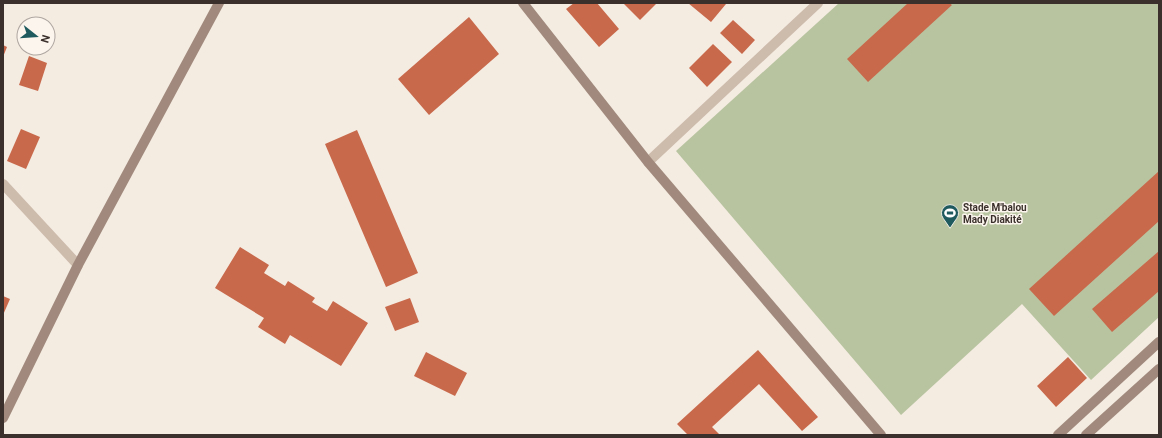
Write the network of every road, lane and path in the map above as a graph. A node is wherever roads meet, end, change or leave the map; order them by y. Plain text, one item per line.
1 (219, 3) edge
2 (523, 3) edge
3 (818, 3) edge
4 (648, 162) junction
5 (3, 184) edge
6 (78, 265) junction
7 (1159, 342) edge
8 (1159, 369) edge
9 (3, 418) edge
10 (881, 435) edge
11 (1058, 435) edge
12 (1086, 435) edge

1 - 6 main road
2 - 4 main road
3 - 4 street
4 - 10 main road
5 - 6 street
6 - 9 main road
7 - 11 main road
8 - 12 main road

